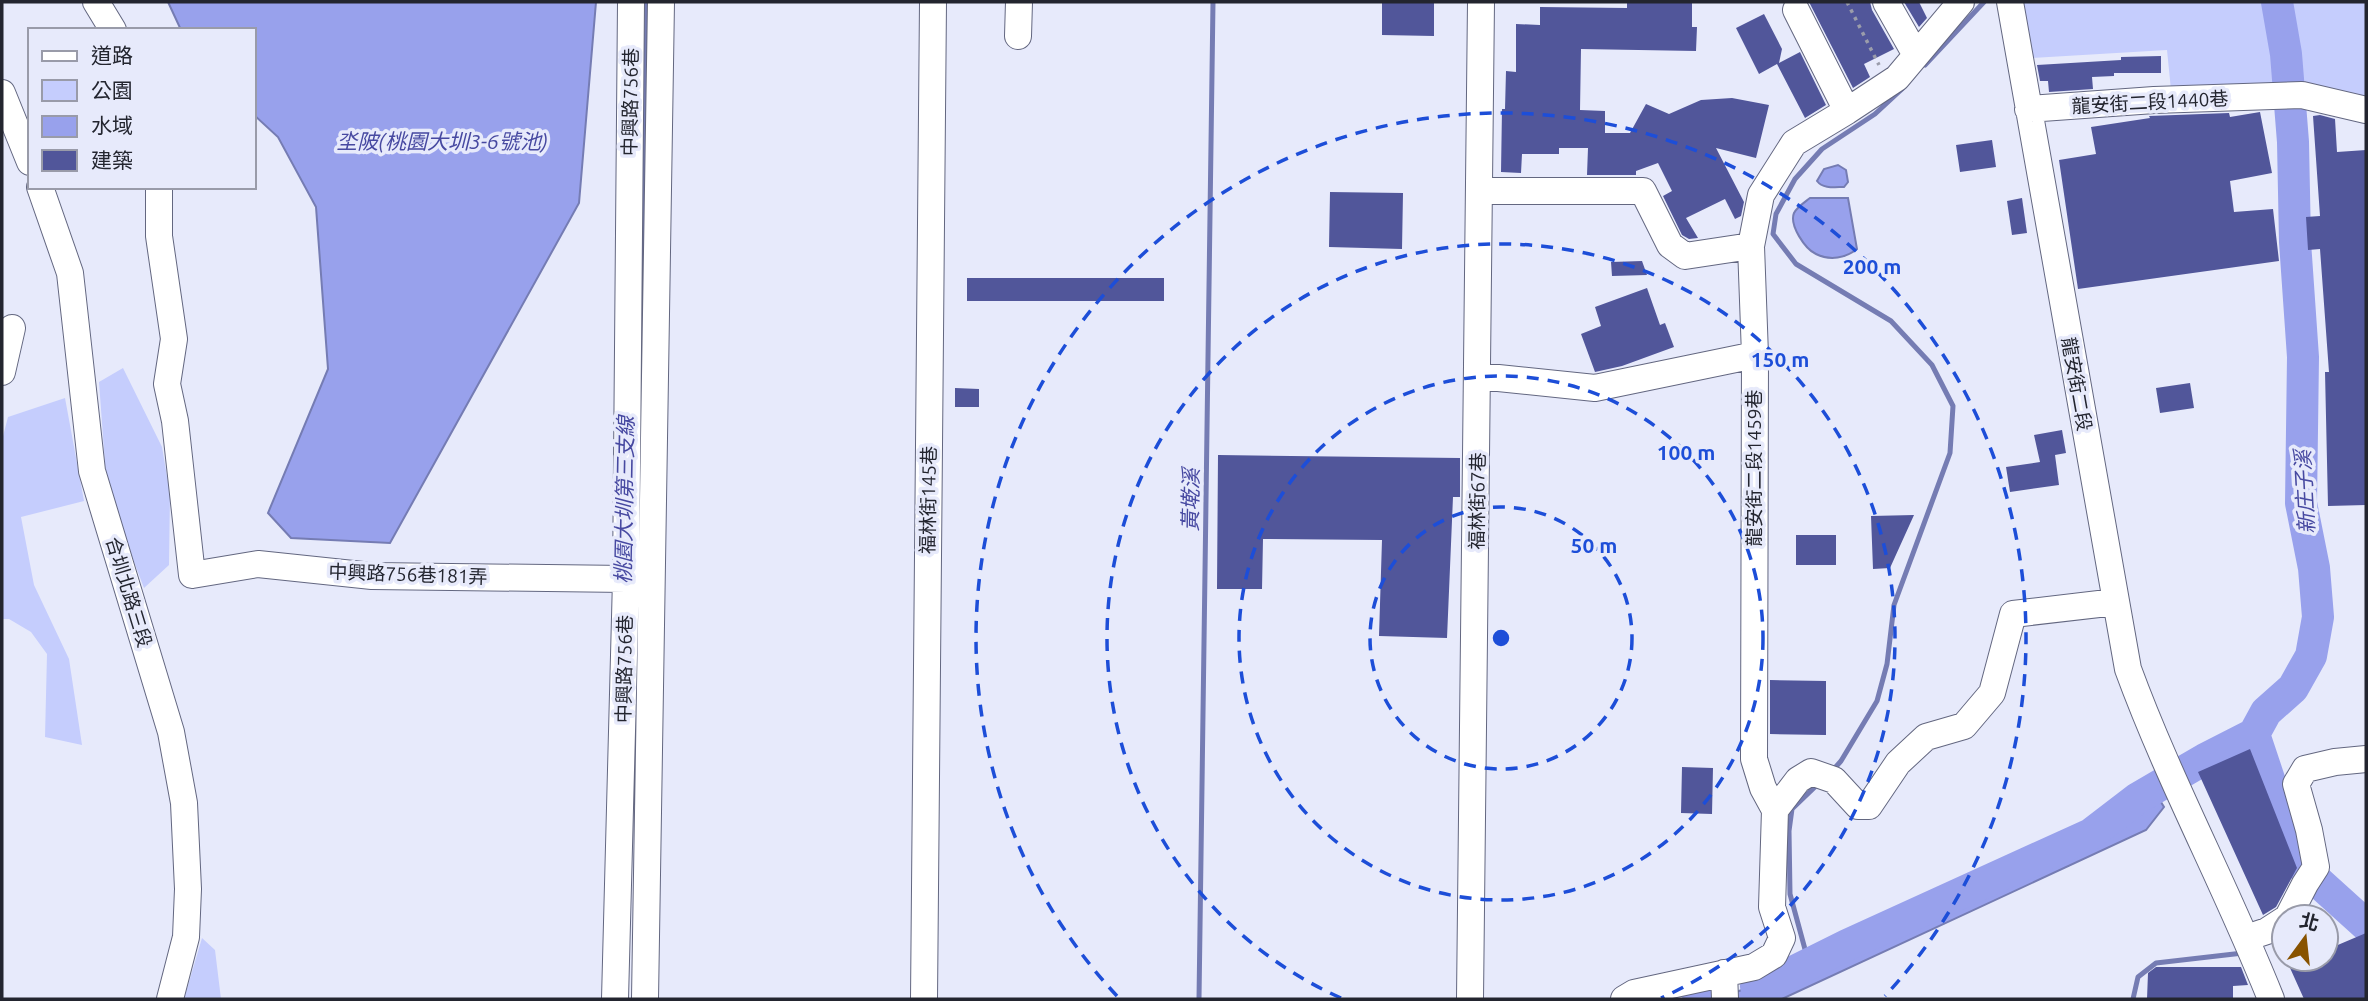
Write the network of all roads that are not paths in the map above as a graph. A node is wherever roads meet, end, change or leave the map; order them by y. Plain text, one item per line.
1 (96, 2) edge
2 (631, 2) edge
3 (660, 2) edge
4 (933, 2) edge
5 (1019, 2) edge
6 (1481, 2) edge
7 (1886, 2) edge
8 (1961, 2) edge
9 (2010, 2) edge
10 (1796, 10) dead end
11 (112, 28) edge
12 (1018, 36) dead end
13 (1916, 55) junction
14 (2, 93) edge
15 (2028, 109) junction
16 (2366, 110) edge
17 (1847, 111) junction
18 (28, 157) edge
19 (41, 189) edge
20 (159, 189) edge
21 (1480, 191) junction
22 (1751, 246) junction
23 (12, 328) dead end
24 (1755, 355) junction
25 (2, 372) edge
26 (1479, 376) junction
27 (626, 579) junction
28 (2116, 603) junction
29 (2366, 759) edge
30 (1774, 810) junction
31 (2294, 903) edge
32 (2270, 929) edge
33 (2250, 947) junction
34 (1724, 986) edge
35 (170, 999) edge
36 (615, 999) edge
37 (645, 999) edge
38 (923, 999) edge
39 (1471, 999) edge
40 (1625, 999) edge
41 (2271, 999) edge

1 - 11 street
2 - 27 street, 中興路756巷
3 - 37 street
4 - 38 street, 福林街145巷
5 - 12 street
6 - 21 street, 福林街67巷
7 - 13 street
8 - 13 street, 龍安街二段1459巷
9 - 15 street, 龍安街二段
10 - 17 street
13 - 17 street, 龍安街二段1459巷
14 - 18 street
15 - 16 street, 龍安街二段1440巷
15 - 28 street, 龍安街二段
17 - 22 street, 龍安街二段1459巷
19 - 35 street, 合圳北路三段
20 - 27 street, 中興路756巷181弄
21 - 22 street
21 - 26 street, 福林街67巷
22 - 24 street, 龍安街二段1459巷
23 - 25 street
24 - 26 street
24 - 30 street, 龍安街二段1459巷
26 - 39 street, 福林街67巷
27 - 36 street, 中興路756巷
28 - 30 street
28 - 33 street, 龍安街二段
29 - 31 street
30 - 34 street
32 - 33 street
33 - 41 street
34 - 40 street

